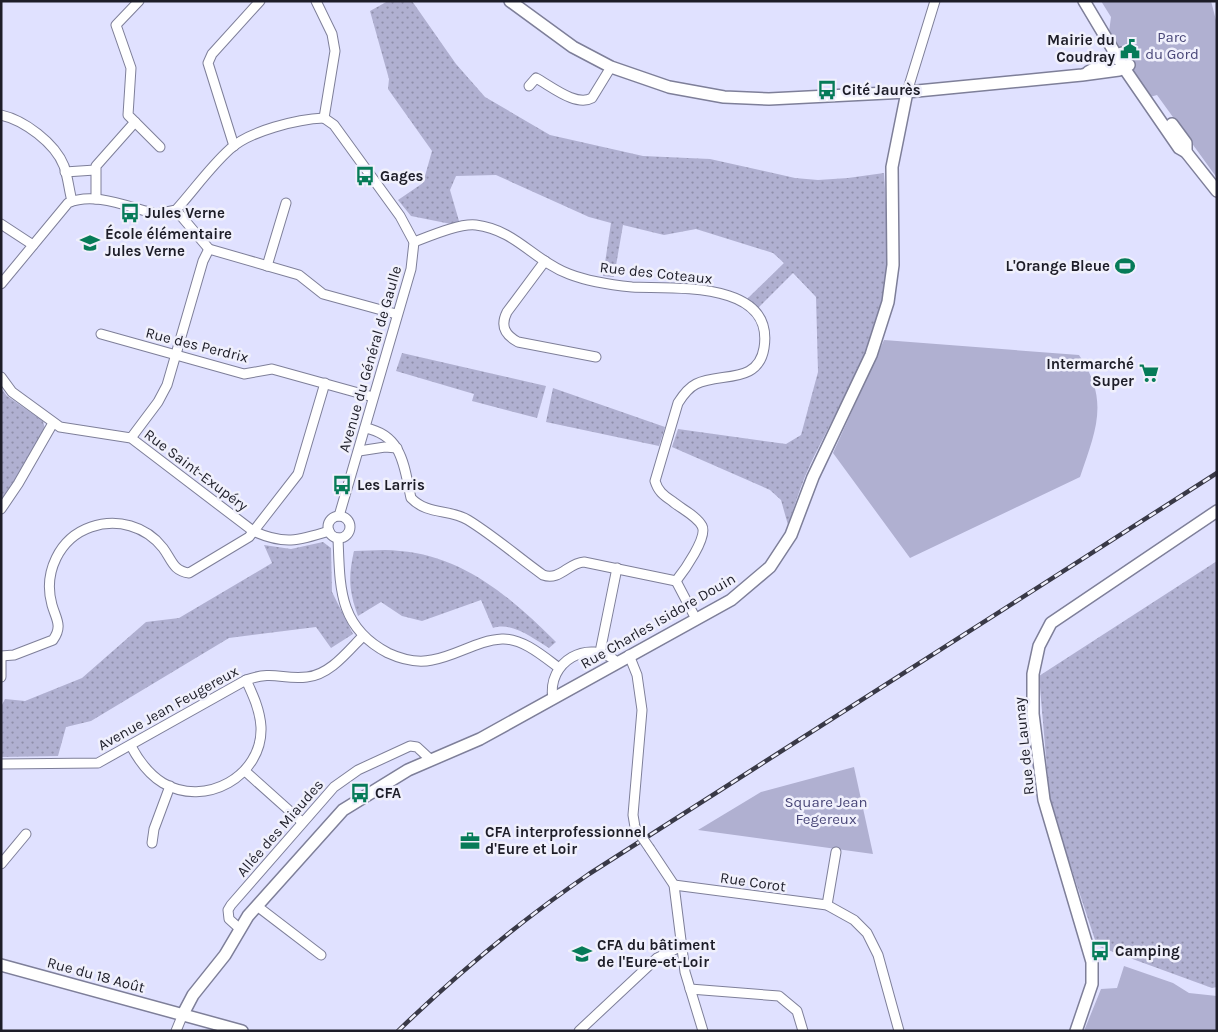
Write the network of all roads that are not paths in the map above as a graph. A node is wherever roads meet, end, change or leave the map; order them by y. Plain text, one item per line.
1 (139, 1) edge
2 (260, 1) edge
3 (316, 1) edge
4 (510, 1) edge
5 (935, 1) edge
6 (1084, 1) edge
7 (1106, 34) junction
8 (1123, 60) junction
9 (611, 67) junction
10 (1094, 70) junction
11 (1082, 75) junction
12 (529, 86) dead end
13 (907, 92) junction
14 (1, 115) edge
15 (324, 118) junction
16 (135, 122) junction
17 (234, 146) junction
18 (160, 147) dead end
19 (95, 170) junction
20 (65, 172) junction
21 (1217, 191) edge
22 (96, 199) junction
23 (72, 201) junction
24 (286, 203) dead end
25 (176, 210) junction
26 (1, 224) edge
27 (414, 242) junction
28 (33, 245) junction
29 (209, 249) junction
30 (545, 262) junction
31 (267, 266) junction
32 (1, 284) edge
33 (396, 314) junction
34 (101, 334) dead end
35 (176, 355) junction
36 (596, 357) dead end
37 (2, 379) edge
38 (325, 383) junction
39 (373, 397) junction
40 (53, 423) junction
41 (365, 428) junction
42 (131, 438) junction
43 (397, 448) junction
44 (358, 451) junction
45 (1, 509) edge
46 (1217, 511) edge
47 (339, 516) junction
48 (253, 530) junction
49 (329, 531) junction
50 (338, 538) junction
51 (617, 568) junction
52 (676, 581) junction
53 (696, 619) junction
54 (363, 636) junction
55 (600, 652) junction
56 (629, 655) junction
57 (1, 656) edge
58 (1, 660) edge
59 (617, 662) junction
60 (559, 668) junction
61 (1, 677) edge
62 (246, 680) junction
63 (553, 699) junction
64 (131, 746) junction
65 (431, 760) junction
66 (1, 764) edge
67 (245, 771) junction
68 (170, 786) junction
69 (302, 822) junction
70 (26, 834) dead end
71 (152, 843) dead end
72 (836, 852) dead end
73 (1, 864) edge
74 (674, 885) junction
75 (827, 905) junction
76 (257, 906) junction
77 (240, 929) junction
78 (682, 946) junction
79 (321, 955) dead end
80 (1, 965) edge
81 (690, 989) junction
82 (183, 1014) junction
83 (176, 1031) edge
84 (242, 1031) edge
85 (579, 1031) edge
86 (703, 1031) edge
87 (803, 1031) edge
88 (899, 1031) edge
89 (1076, 1031) edge

1 - 16 street
2 - 17 street
3 - 15 street
4 - 9 street
5 - 13 street
6 - 7 street
7 - 8 street
7 - 10 street
8 - 10 street
8 - 11 street
8 - 21 street
9 - 12 street
9 - 13 street
10 - 11 street
11 - 13 street
13 - 53 street, Rue Charles Isidore Douin
14 - 20 street
15 - 17 street
15 - 27 street
16 - 18 street
16 - 19 street
17 - 25 street
19 - 20 street
19 - 22 street
20 - 23 street
22 - 23 street
22 - 25 street
23 - 28 street
24 - 31 street
25 - 29 street
26 - 28 street
27 - 30 street, Rue des Coteaux
27 - 33 street, Avenue du Général de Gaulle
28 - 32 street
29 - 31 street
29 - 35 street
30 - 36 street
30 - 52 street, Rue des Coteaux
31 - 33 street
33 - 39 street, Avenue du Général de Gaulle
34 - 35 street, Rue des Perdrix
35 - 38 street, Rue des Perdrix
35 - 42 street
37 - 40 street, Rue Saint-Exupéry
38 - 39 street, Rue des Perdrix
38 - 48 street
39 - 41 street, Avenue du Général de Gaulle
40 - 42 street, Rue Saint-Exupéry
40 - 45 street
41 - 43 street
41 - 44 street, Avenue du Général de Gaulle
42 - 48 street, Rue Saint-Exupéry
43 - 44 street
43 - 51 street
44 - 47 street, Avenue du Général de Gaulle
46 - 89 street, Rue de Launay
47 - 49 street
47 - 50 street
48 - 49 street, Rue Saint-Exupéry
48 - 57 street
49 - 50 street
50 - 54 street
51 - 52 street
51 - 55 street
52 - 53 street
53 - 56 street, Rue Charles Isidore Douin
54 - 60 street
54 - 62 street, Avenue Jean Feugereux
55 - 59 street
55 - 60 street
56 - 59 street, Rue Charles Isidore Douin
56 - 74 street, bridge
58 - 61 street
59 - 63 street, Rue Charles Isidore Douin
60 - 63 street
62 - 64 street, Avenue Jean Feugereux
62 - 67 street
63 - 65 street, Rue Charles Isidore Douin
64 - 66 street, Avenue Jean Feugereux
64 - 68 street
65 - 69 street, Allée des Miaudes
65 - 76 street, Rue Charles Isidore Douin
67 - 68 street
67 - 69 street
68 - 71 street
69 - 77 street, Allée des Miaudes
70 - 73 street
72 - 75 street
74 - 75 street, Rue Corot
74 - 78 street
75 - 88 street, Rue Corot
76 - 77 street, Rue Charles Isidore Douin
76 - 79 street
77 - 82 street, Rue Charles Isidore Douin
78 - 81 street
78 - 85 street
80 - 82 street, Rue du 18 Août
81 - 86 street
81 - 87 street
82 - 83 street
82 - 84 street, Rue du 18 Août

